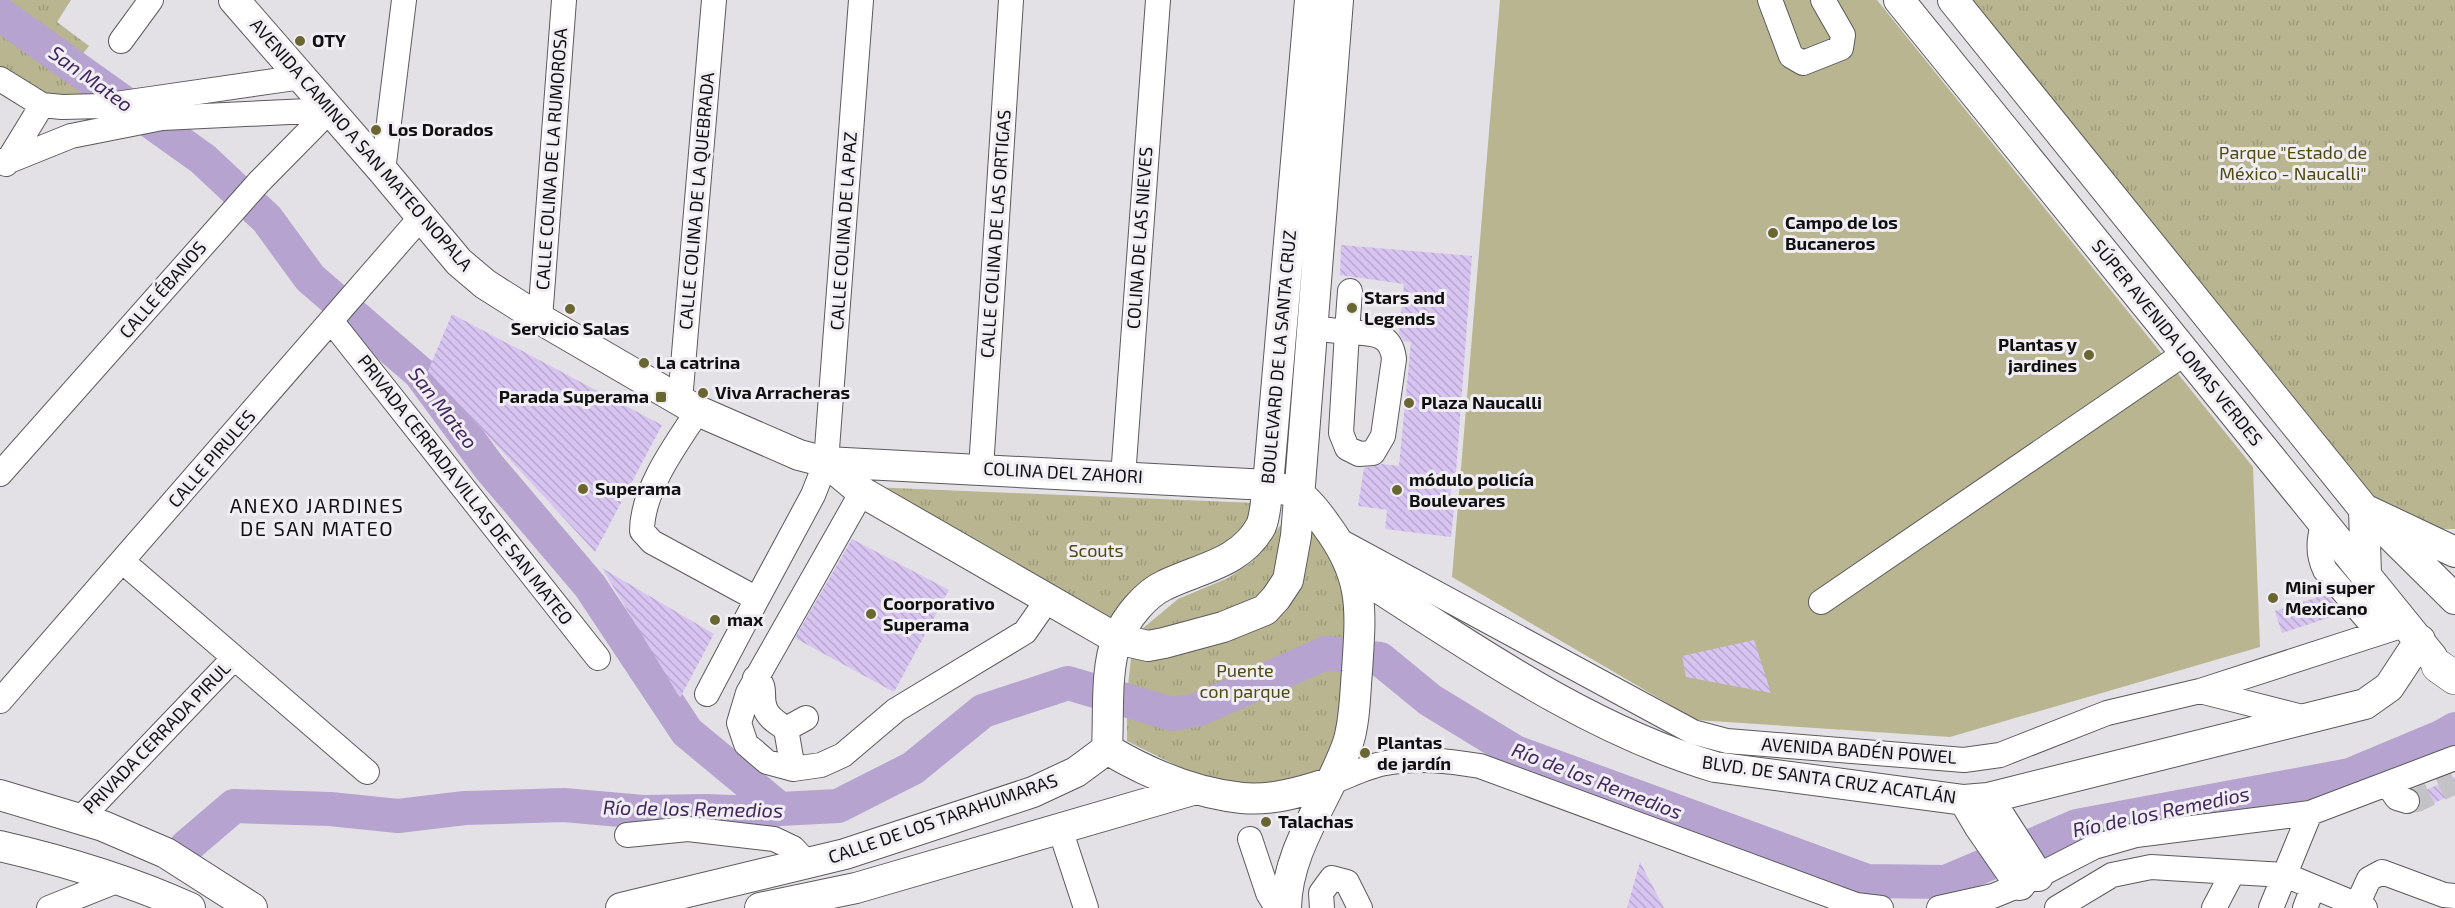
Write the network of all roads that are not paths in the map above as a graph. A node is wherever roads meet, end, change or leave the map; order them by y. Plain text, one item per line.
1 (151, 0) edge
2 (234, 0) edge
3 (404, 0) edge
4 (564, 0) edge
5 (714, 0) edge
6 (861, 0) edge
7 (1011, 0) edge
8 (1158, 0) edge
9 (1310, 0) edge
10 (1338, 0) edge
11 (1770, 0) edge
12 (1823, 0) edge
13 (1899, 0) edge
14 (1953, 0) edge
15 (256, 13) edge
16 (122, 40) dead end
17 (302, 76) junction
18 (0, 79) edge
19 (42, 105) junction
20 (159, 107) junction
21 (330, 110) junction
22 (104, 117) junction
23 (3, 164) edge
24 (383, 171) junction
25 (422, 216) junction
26 (1350, 291) dead end
27 (336, 317) junction
28 (540, 319) junction
29 (1311, 328) junction
30 (1347, 332) junction
31 (2185, 353) junction
32 (689, 406) junction
33 (826, 462) junction
34 (981, 469) junction
35 (0, 474) edge
36 (1123, 477) junction
37 (1268, 485) junction
38 (862, 492) junction
39 (1299, 495) junction
40 (2364, 509) junction
41 (2323, 523) junction
42 (1338, 540) junction
43 (2455, 552) edge
44 (122, 561) junction
45 (1354, 572) junction
46 (2366, 576) junction
47 (757, 599) junction
48 (1048, 599) junction
49 (2455, 599) edge
50 (1821, 602) dead end
51 (2379, 633) junction
52 (1115, 651) junction
53 (234, 658) junction
54 (598, 658) dead end
55 (2435, 658) edge
56 (755, 678) junction
57 (2200, 691) junction
58 (707, 694) dead end
59 (0, 701) edge
60 (2306, 718) junction
61 (1107, 749) junction
62 (2455, 758) edge
63 (793, 769) junction
64 (368, 772) dead end
65 (1329, 783) junction
66 (2387, 784) junction
67 (1196, 789) junction
68 (2, 798) edge
69 (2407, 801) dead end
70 (1984, 812) junction
71 (2310, 813) junction
72 (91, 823) junction
73 (1060, 828) junction
74 (627, 835) dead end
75 (1250, 839) dead end
76 (0, 846) edge
77 (845, 854) junction
78 (807, 863) junction
79 (2233, 872) junction
80 (2285, 875) junction
81 (119, 880) junction
82 (2017, 884) edge
83 (2455, 896) edge
84 (860, 898) edge
85 (2309, 898) edge
86 (2351, 905) edge
87 (1855, 907) edge
88 (49, 908) edge
89 (190, 908) edge
90 (252, 908) edge
91 (621, 908) edge
92 (760, 908) edge
93 (1086, 908) edge
94 (1277, 908) edge
95 (1286, 908) edge
96 (1322, 908) edge
97 (1360, 908) edge
98 (1881, 908) edge
99 (1939, 908) edge
100 (2056, 908) edge
101 (2214, 908) edge
102 (2271, 908) edge

1 - 16 street
2 - 15 main road, AVENIDA CAMINO A SAN MATEO NOPALA
3 - 24 street
4 - 28 street, CALLE COLINA DE LA RUMOROSA
5 - 32 street, CALLE COLINA DE LA QUEBRADA
6 - 33 street, CALLE COLINA DE LA PAZ
7 - 34 street, CALLE COLINA DE LAS ORTIGAS
8 - 36 street, COLINA DE LAS NIEVES
9 - 37 main road, BOULEVARD DE LA SANTA CRUZ
10 - 29 main road, BOULEVARD DE LA SANTA CRUZ
11 - 12 street
13 - 31 main road, SÚPER AVENIDA LOMAS VERDES
14 - 40 main road
15 - 17 main road, AVENIDA CAMINO A SAN MATEO NOPALA
17 - 20 street
17 - 21 main road, AVENIDA CAMINO A SAN MATEO NOPALA
18 - 19 street
19 - 22 street
19 - 23 street
20 - 21 street
20 - 22 street
21 - 24 main road, AVENIDA CAMINO A SAN MATEO NOPALA
21 - 35 street, CALLE ÉBANOS
22 - 23 street
24 - 25 main road, AVENIDA CAMINO A SAN MATEO NOPALA
25 - 27 street, CALLE PIRULES
25 - 28 main road, AVENIDA CAMINO A SAN MATEO NOPALA
26 - 30 street
27 - 44 street, CALLE PIRULES
27 - 54 street, PRIVADA CERRADA VILLAS DE SAN MATEO
28 - 32 main road, AVENIDA CAMINO A SAN MATEO NOPALA
29 - 30 street
29 - 39 main road, BOULEVARD DE LA SANTA CRUZ
30 - 30 street
31 - 41 main road, SÚPER AVENIDA LOMAS VERDES
31 - 50 street
32 - 33 main road, AVENIDA CAMINO A SAN MATEO NOPALA
32 - 47 street
33 - 34 main road, COLINA DEL ZAHORI
33 - 38 main road, AVENIDA CAMINO A SAN MATEO NOPALA
33 - 47 street, CALLE COLINA DE LA PAZ
34 - 36 main road, COLINA DEL ZAHORI
36 - 37 main road, COLINA DEL ZAHORI
37 - 39 main road, COLINA DEL ZAHORI
37 - 52 main road, BOULEVARD DE LA SANTA CRUZ
38 - 48 main road, AVENIDA CAMINO A SAN MATEO NOPALA
38 - 56 street
39 - 42 main road, BOULEVARD DE LA SANTA CRUZ
39 - 52 main road, BOULEVARD DE LA SANTA CRUZ
40 - 43 main road
40 - 46 main road
40 - 49 main road
41 - 46 main road, SÚPER AVENIDA LOMAS VERDES
41 - 51 street
42 - 45 main road, BOULEVARD DE LA SANTA CRUZ
42 - 57 street, AVENIDA BADÉN POWEL
44 - 53 street
44 - 59 street, CALLE PIRULES
45 - 65 main road, BOULEVARD DE LA SANTA CRUZ
45 - 70 main road, BLVD. DE SANTA CRUZ ACATLÁN
46 - 55 main road, SÚPER AVENIDA LOMAS VERDES
47 - 58 street, CALLE COLINA DE LA PAZ
48 - 52 main road, AVENIDA CAMINO A SAN MATEO NOPALA
48 - 63 street
51 - 55 street, AVENIDA BADÉN POWEL
51 - 57 street, AVENIDA BADÉN POWEL
52 - 61 main road, BOULEVARD DE LA SANTA CRUZ
53 - 64 street
53 - 72 street, PRIVADA CERRADA PIRUL
55 - 60 main road, BLVD. DE SANTA CRUZ ACATLÁN
56 - 63 street
56 - 63 street
57 - 60 street
60 - 70 main road, BLVD. DE SANTA CRUZ ACATLÁN
61 - 67 main road
61 - 77 main road, CALLE DE LOS TARAHUMARAS
62 - 66 street
65 - 67 main road
65 - 87 street
65 - 95 main road, BOULEVARD DE LA SANTA CRUZ
66 - 69 street
66 - 71 street
67 - 73 main road, CALLE DE LOS TARAHUMARAS
68 - 72 main road
70 - 82 main road
71 - 80 street
71 - 82 street
72 - 90 main road
73 - 84 main road, CALLE DE LOS TARAHUMARAS
73 - 93 street
74 - 78 street
75 - 94 street
76 - 81 main road
77 - 78 main road, CALLE DE LOS TARAHUMARAS
77 - 84 main road
78 - 91 main road, CALLE DE LOS TARAHUMARAS
79 - 80 street
79 - 100 street
79 - 101 street
80 - 85 street
80 - 102 street
81 - 88 street
81 - 89 main road
82 - 99 street
83 - 86 street
84 - 92 main road, CALLE DE LOS TARAHUMARAS
85 - 86 street
87 - 98 street
96 - 97 street

